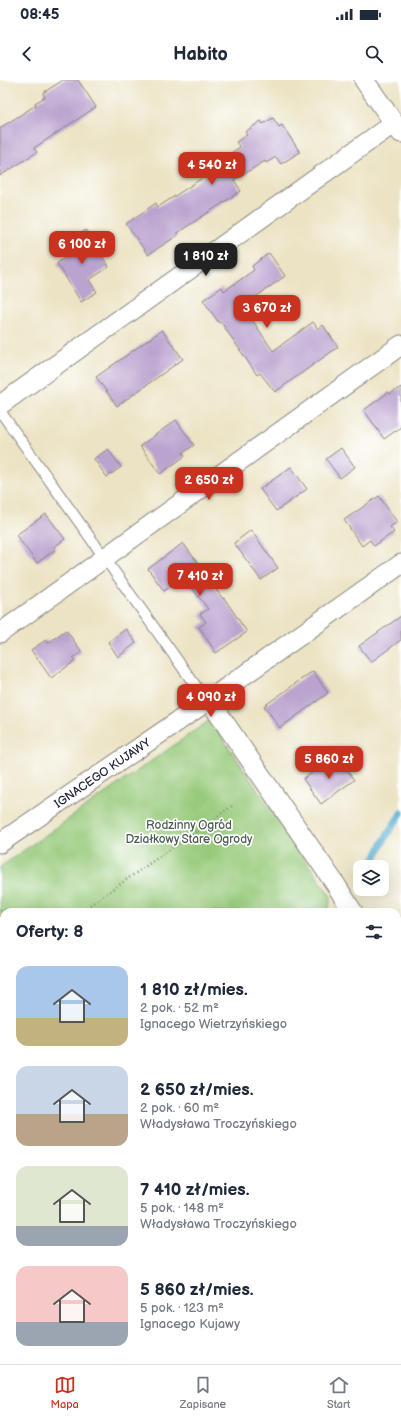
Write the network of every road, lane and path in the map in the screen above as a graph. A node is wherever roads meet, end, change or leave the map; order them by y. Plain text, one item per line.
1 (364, 80) edge
2 (397, 128) edge
3 (401, 345) edge
4 (0, 406) edge
5 (0, 411) edge
6 (104, 558) junction
7 (401, 564) edge
8 (0, 633) edge
9 (209, 700) junction
10 (232, 806) dead end
11 (0, 844) edge
12 (86, 908) edge
13 (350, 908) edge

1 - 2 street
2 - 4 street
3 - 6 street
5 - 6 lane
6 - 8 street
6 - 9 lane
7 - 9 street, IGNACEGO KUJAWY
9 - 11 street, IGNACEGO KUJAWY
9 - 13 street
10 - 12 path

